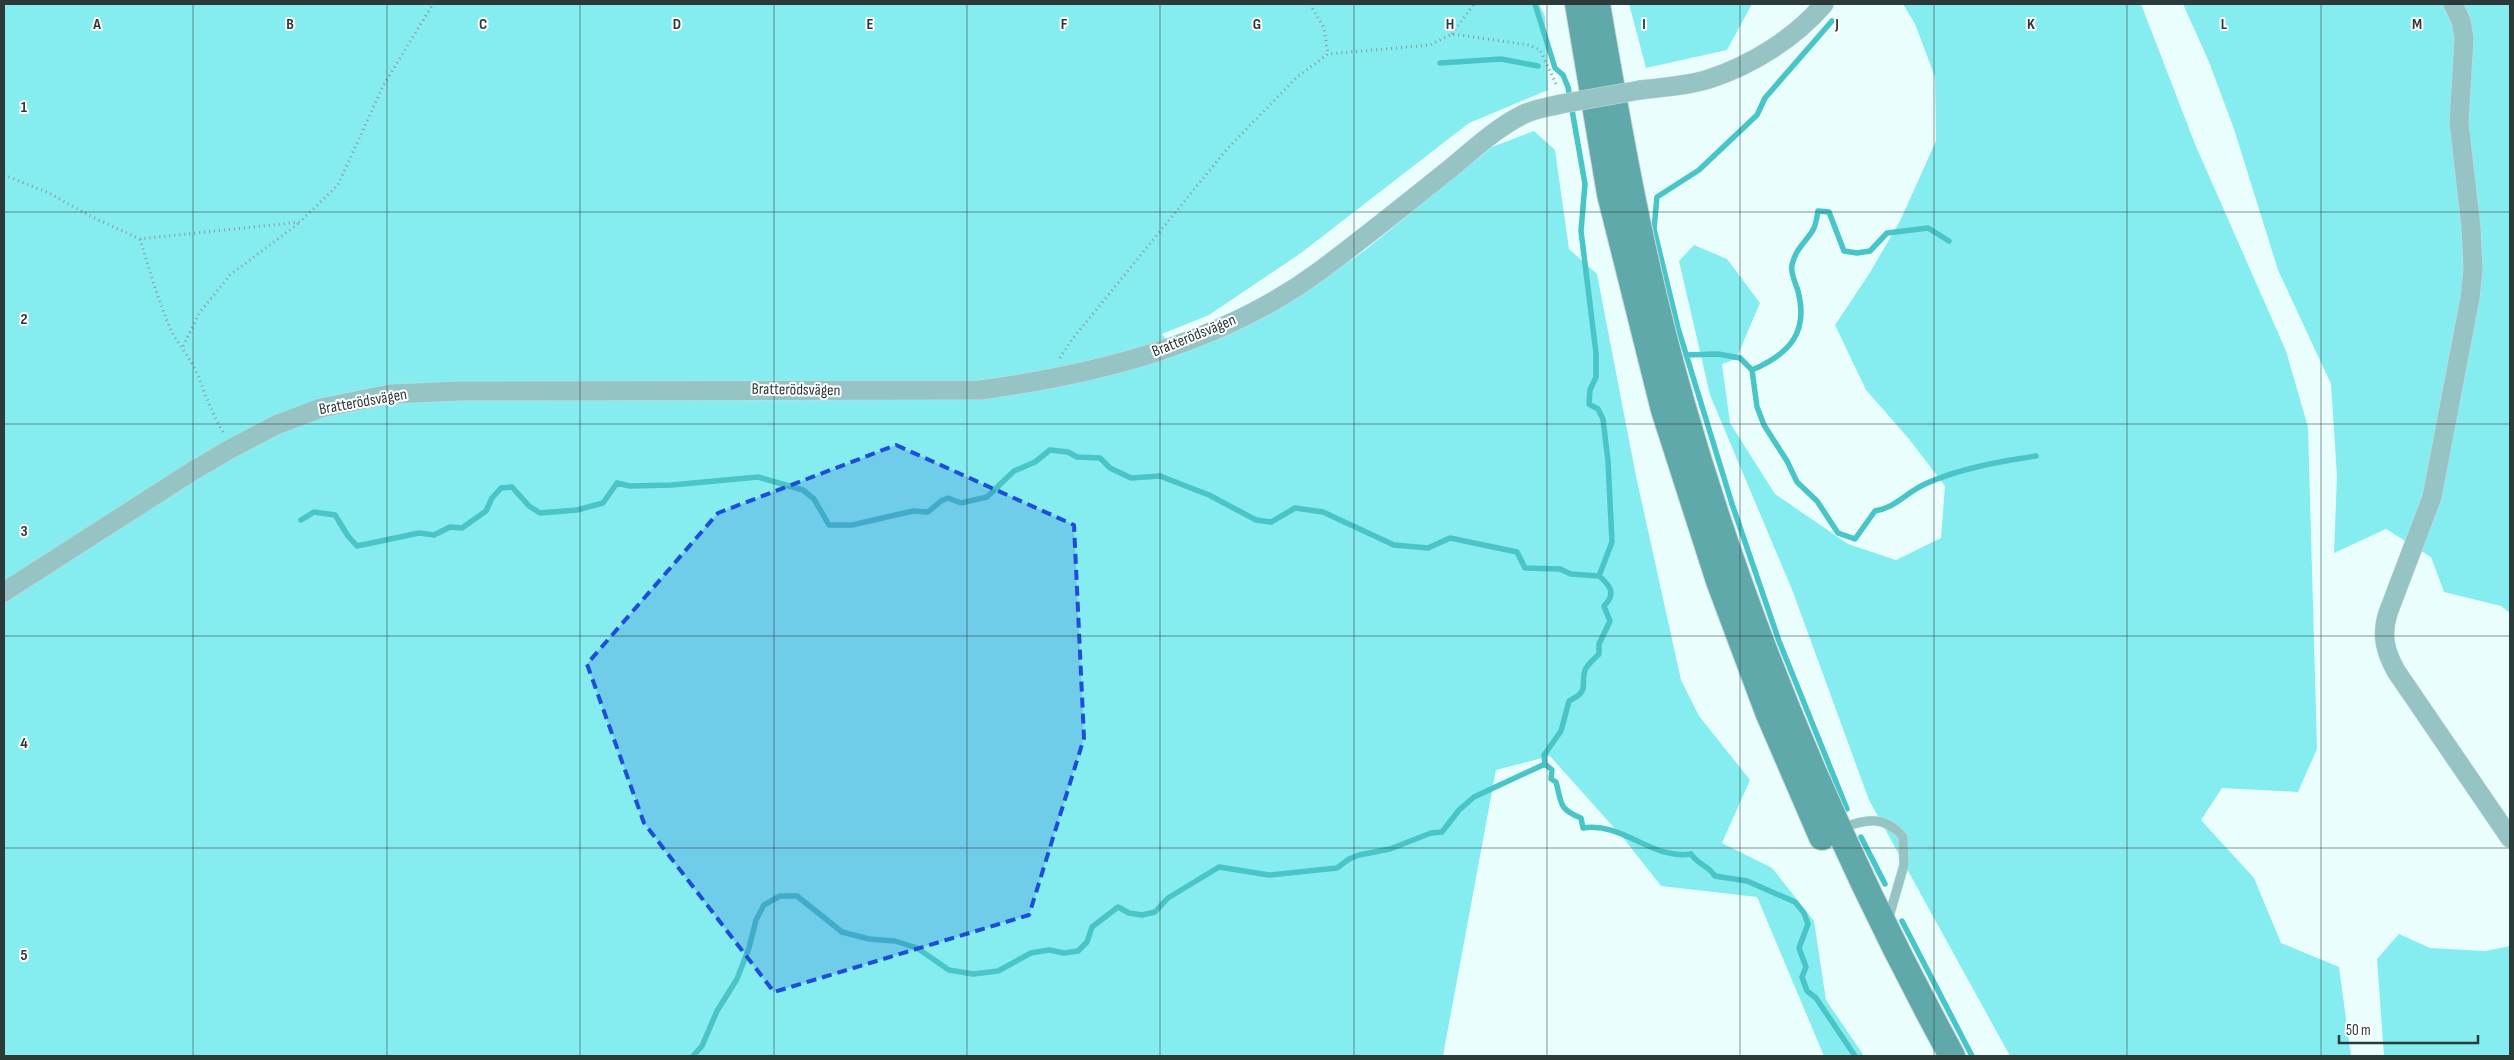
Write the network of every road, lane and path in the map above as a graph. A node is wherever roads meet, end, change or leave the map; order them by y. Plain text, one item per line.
1 (433, 4) edge
2 (1310, 4) edge
3 (1474, 4) edge
4 (1578, 4) edge
5 (1597, 4) edge
6 (1824, 4) edge
7 (2453, 4) edge
8 (1452, 34) junction
9 (1328, 54) junction
10 (1562, 104) junction
11 (4, 174) edge
12 (300, 222) junction
13 (140, 239) junction
14 (183, 346) junction
15 (1058, 376) junction
16 (232, 448) junction
17 (4, 592) edge
18 (1830, 833) junction
19 (2510, 838) edge
20 (1886, 930) junction
21 (1932, 1056) edge
22 (1952, 1056) edge

1 - 12 path
2 - 9 path
3 - 8 path
4 - 18 main road
5 - 18 main road
6 - 10 street, Bratterödsvägen, bridge
7 - 19 street
8 - 9 path
8 - 10 path
9 - 15 path
10 - 15 street, Bratterödsvägen
11 - 13 path
12 - 13 path
12 - 14 path
13 - 14 path
14 - 16 path
15 - 16 street, Bratterödsvägen
16 - 17 street, Bratterödsvägen
18 - 20 main road
18 - 20 lane
18 - 21 main road
20 - 22 main road

